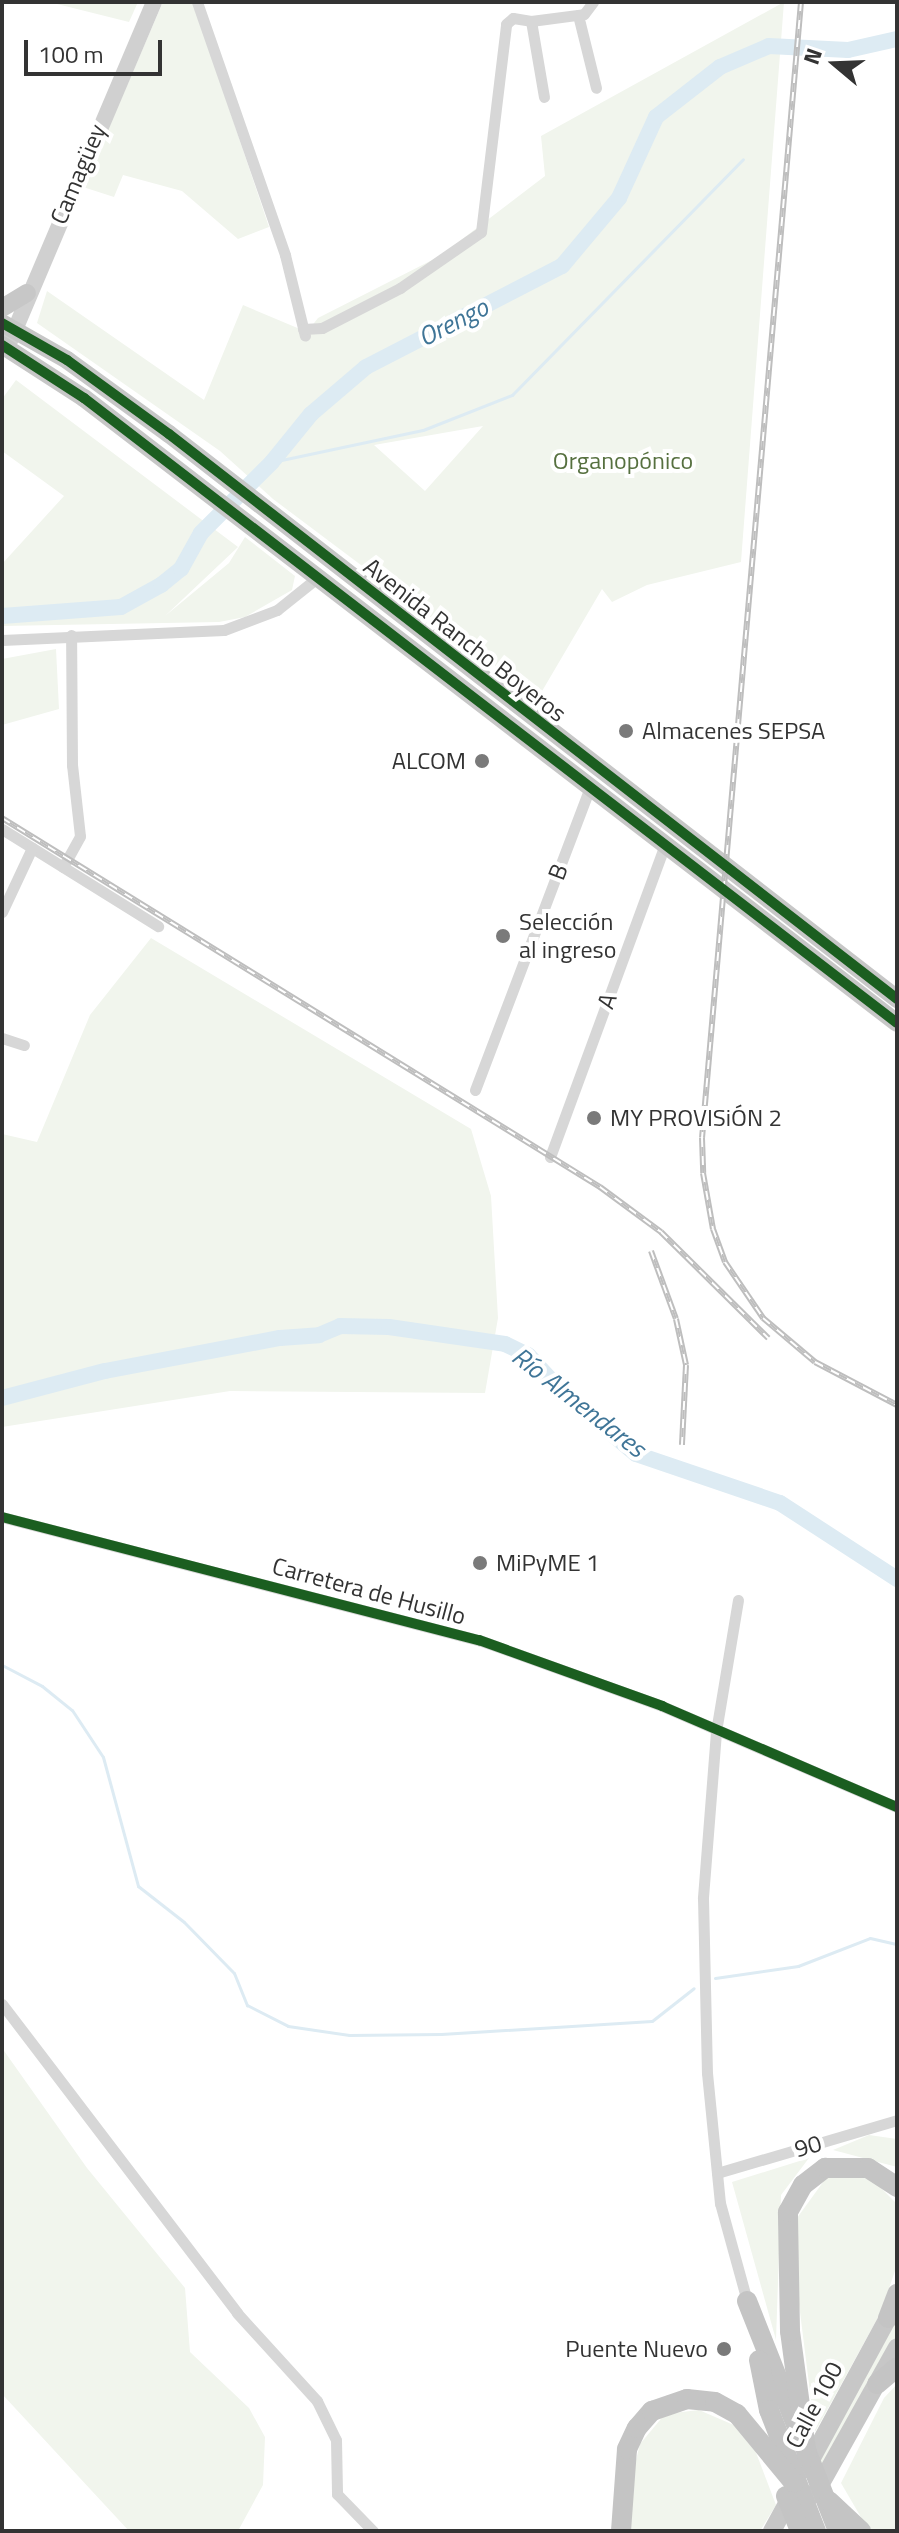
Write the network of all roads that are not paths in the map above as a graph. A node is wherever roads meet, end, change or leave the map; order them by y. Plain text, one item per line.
1 (154, 2) edge
2 (197, 2) edge
3 (593, 2) edge
4 (578, 15) junction
5 (531, 21) junction
6 (596, 88) dead end
7 (544, 97) dead end
8 (27, 293) junction
9 (2, 308) edge
10 (8, 326) edge
11 (5, 347) edge
12 (2, 367) edge
13 (317, 578) junction
14 (71, 635) junction
15 (2, 640) edge
16 (590, 788) junction
17 (2, 829) edge
18 (665, 845) junction
19 (32, 848) junction
20 (63, 867) junction
21 (2, 912) edge
22 (158, 926) dead end
23 (897, 999) edge
24 (897, 1023) edge
25 (2, 1038) edge
26 (24, 1045) dead end
27 (475, 1090) dead end
28 (550, 1157) dead end
29 (2, 1517) edge
30 (738, 1600) dead end
31 (716, 1732) junction
32 (897, 1807) edge
33 (2, 2004) edge
34 (897, 2120) edge
35 (717, 2173) junction
36 (897, 2187) edge
37 (897, 2294) edge
38 (747, 2301) junction
39 (892, 2309) edge
40 (897, 2347) edge
41 (897, 2367) edge
42 (877, 2384) junction
43 (769, 2410) junction
44 (807, 2457) junction
45 (773, 2460) junction
46 (794, 2483) junction
47 (822, 2495) junction
48 (373, 2531) edge
49 (621, 2531) edge
50 (772, 2531) edge
51 (797, 2531) edge
52 (816, 2531) edge
53 (838, 2531) edge
54 (861, 2531) edge

1 - 8 main road, Camagüey
2 - 5 street
3 - 4 street
4 - 5 street
4 - 6 street
5 - 7 street
8 - 9 highway
8 - 10 main road, Camagüey
10 - 11 main road, Camagüey
10 - 23 highway, Avenida Rancho Boyeros
11 - 12 highway
11 - 13 highway, Avenida Rancho Boyeros
13 - 14 street
13 - 16 highway, Avenida Rancho Boyeros
14 - 15 street
14 - 20 street
16 - 18 highway, Avenida Rancho Boyeros
16 - 27 street, B
17 - 19 street
18 - 24 highway, Avenida Rancho Boyeros
18 - 28 street, A
19 - 20 street
19 - 21 street
20 - 22 street
25 - 26 street
29 - 31 street, Carretera de Husillo
30 - 31 street
31 - 32 street, Carretera de Husillo
31 - 35 street
33 - 48 street
34 - 35 street, 90
35 - 38 street
36 - 44 highway
37 - 39 highway
38 - 43 highway
38 - 44 highway
39 - 50 highway, Calle 100
40 - 42 highway, Calle 100
41 - 42 highway
42 - 51 highway, Calle 100
43 - 45 highway
43 - 46 highway
44 - 47 highway
45 - 46 highway
45 - 49 highway
45 - 51 highway
46 - 52 highway
47 - 53 highway
47 - 54 highway

